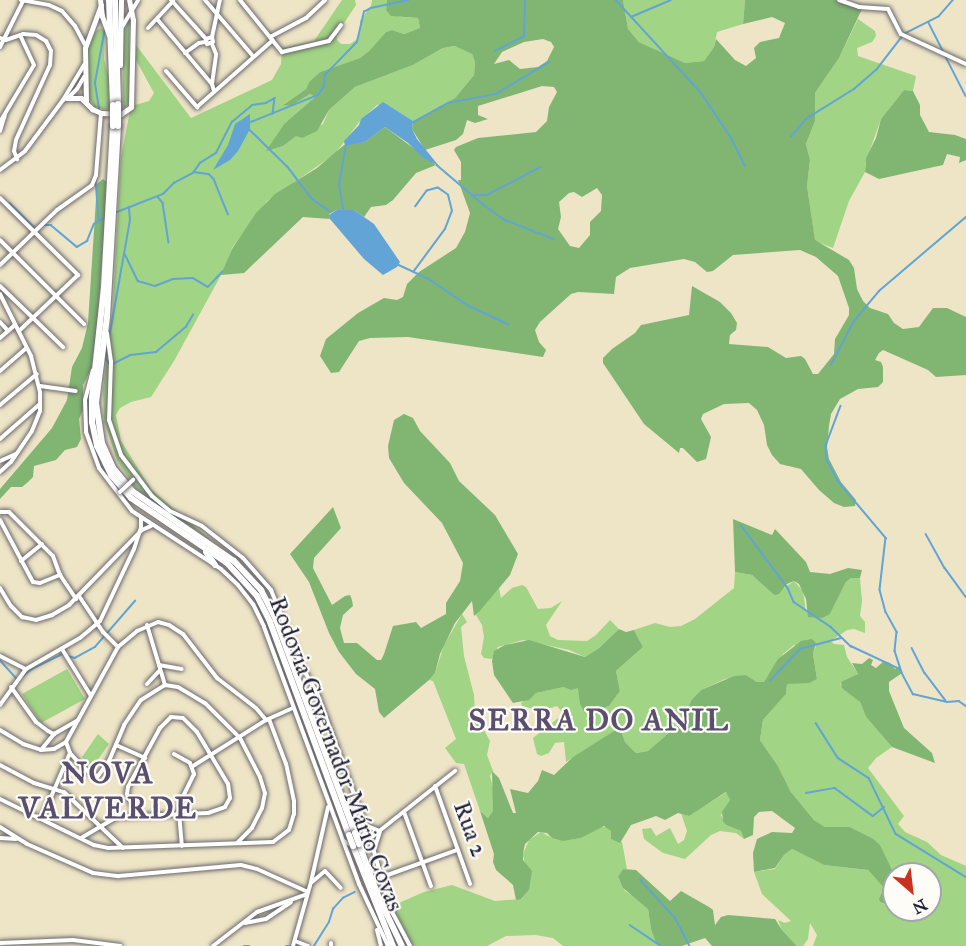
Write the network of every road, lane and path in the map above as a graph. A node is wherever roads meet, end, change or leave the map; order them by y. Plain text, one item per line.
1 (22, 0) edge
2 (110, 0) edge
3 (115, 0) edge
4 (121, 0) edge
5 (129, 0) edge
6 (138, 0) edge
7 (205, 0) edge
8 (220, 0) edge
9 (240, 0) edge
10 (325, 0) edge
11 (839, 0) edge
12 (172, 1) edge
13 (101, 2) edge
14 (133, 9) junction
15 (217, 13) junction
16 (157, 19) junction
17 (341, 25) dead end
18 (107, 28) junction
19 (148, 28) dead end
20 (91, 31) junction
21 (20, 35) junction
22 (121, 37) junction
23 (212, 37) junction
24 (271, 38) junction
25 (2, 39) edge
26 (206, 40) junction
27 (212, 44) junction
28 (85, 45) junction
29 (0, 47) edge
30 (186, 53) junction
31 (252, 56) junction
32 (85, 62) junction
33 (966, 64) edge
34 (112, 69) junction
35 (166, 71) dead end
36 (84, 76) junction
37 (212, 84) junction
38 (118, 91) junction
39 (214, 91) junction
40 (64, 99) junction
41 (87, 103) junction
42 (115, 105) junction
43 (101, 113) junction
44 (5, 114) junction
45 (0, 122) edge
46 (116, 126) junction
47 (0, 131) edge
48 (17, 159) junction
49 (0, 170) edge
50 (0, 198) edge
51 (34, 233) junction
52 (0, 240) edge
53 (12, 252) junction
54 (0, 265) edge
55 (0, 286) edge
56 (0, 294) edge
57 (57, 297) junction
58 (2, 302) edge
59 (34, 318) junction
60 (0, 322) edge
61 (84, 324) dead end
62 (15, 325) junction
63 (105, 328) junction
64 (8, 331) junction
65 (18, 331) junction
66 (0, 338) edge
67 (27, 347) junction
68 (63, 347) dead end
69 (96, 360) junction
70 (0, 371) edge
71 (37, 374) junction
72 (40, 386) junction
73 (76, 391) dead end
74 (40, 403) junction
75 (0, 405) edge
76 (0, 438) edge
77 (17, 454) junction
78 (0, 461) edge
79 (0, 472) edge
80 (135, 479) junction
81 (126, 486) junction
82 (118, 493) junction
83 (0, 512) edge
84 (141, 517) junction
85 (0, 520) edge
86 (153, 526) junction
87 (136, 536) junction
88 (42, 544) junction
89 (202, 547) junction
90 (21, 561) junction
91 (215, 565) junction
92 (60, 575) junction
93 (0, 588) edge
94 (78, 597) junction
95 (97, 624) junction
96 (147, 625) junction
97 (118, 647) junction
98 (62, 649) junction
99 (0, 656) edge
100 (160, 667) junction
101 (26, 669) junction
102 (182, 669) dead end
103 (147, 684) dead end
104 (165, 685) junction
105 (11, 687) junction
106 (91, 696) junction
107 (0, 705) edge
108 (293, 708) junction
109 (268, 719) junction
110 (78, 720) junction
111 (0, 730) edge
112 (54, 734) junction
113 (240, 738) junction
114 (66, 742) junction
115 (116, 745) junction
116 (41, 750) junction
117 (70, 753) junction
118 (174, 754) dead end
119 (212, 754) junction
120 (145, 758) junction
121 (0, 765) edge
122 (193, 766) junction
123 (455, 771) dead end
124 (435, 786) junction
125 (56, 788) junction
126 (0, 799) edge
127 (329, 805) junction
128 (404, 812) junction
129 (179, 813) junction
130 (137, 815) junction
131 (42, 818) junction
132 (102, 825) junction
133 (365, 825) junction
134 (0, 827) edge
135 (380, 831) junction
136 (352, 834) junction
137 (340, 836) junction
138 (0, 838) edge
139 (81, 838) junction
140 (370, 838) junction
141 (17, 839) junction
142 (235, 844) junction
143 (356, 844) junction
144 (182, 846) junction
145 (124, 849) junction
146 (457, 850) junction
147 (374, 851) junction
148 (422, 863) junction
149 (382, 877) junction
150 (311, 882) junction
151 (470, 884) dead end
152 (431, 886) dead end
153 (341, 888) dead end
154 (307, 893) junction
155 (283, 906) junction
156 (252, 916) junction
157 (374, 920) junction
158 (253, 921) junction
159 (241, 924) junction
160 (82, 941) junction
161 (295, 941) junction
162 (0, 943) edge
163 (76, 946) edge
164 (120, 946) edge
165 (213, 946) edge
166 (293, 946) edge
167 (308, 946) edge
168 (381, 946) edge
169 (388, 946) edge
170 (393, 946) edge
171 (402, 946) edge
172 (410, 946) edge

1 - 25 street
1 - 28 street
2 - 34 highway, Rodovia Governador Mário Covas
3 - 38 highway, Rodovia Governador Mário Covas
4 - 22 main road
5 - 14 main road
6 - 14 street
7 - 15 street
8 - 15 street
9 - 24 street
10 - 24 street
11 - 33 street
12 - 16 street
12 - 26 street
13 - 18 main road
13 - 20 main road
14 - 22 street
14 - 43 main road
15 - 23 street
15 - 31 street
16 - 19 street
16 - 30 street
17 - 24 street
18 - 20 main road
18 - 34 main road
20 - 28 main road
21 - 25 street
21 - 44 street
21 - 48 street
22 - 38 main road
23 - 26 street
23 - 27 street
24 - 31 street
25 - 29 street
26 - 27 street
26 - 30 street
27 - 37 street
28 - 32 main road
30 - 37 street
31 - 39 street
32 - 36 main road
32 - 40 street
34 - 42 highway, Rodovia Governador Mário Covas
35 - 39 street
36 - 40 street
36 - 41 main road
37 - 39 street
38 - 42 highway, Rodovia Governador Mário Covas
40 - 41 main road
40 - 48 street
41 - 43 main road
42 - 46 highway, Rodovia Governador Mário Covas, bridge
43 - 51 street
44 - 45 street
44 - 47 street
46 - 63 highway, Rodovia Governador Mário Covas
46 - 69 highway, Rodovia Governador Mário Covas
48 - 49 street
50 - 51 street
51 - 53 street
51 - 57 street
52 - 53 street
53 - 54 street
53 - 57 street
55 - 59 street
56 - 58 street
57 - 59 street
57 - 61 street
58 - 62 street
59 - 65 street
59 - 68 street
60 - 64 street
62 - 64 street
62 - 65 street
63 - 80 street, Rodovia Governador Mário Covas
63 - 81 highway, Rodovia Governador Mário Covas
64 - 66 street
65 - 67 street
67 - 70 street
67 - 71 street
69 - 82 street
69 - 89 highway, Rodovia Governador Mário Covas
71 - 72 street
71 - 75 street
72 - 73 street
72 - 74 street
74 - 76 street
74 - 77 street
77 - 78 street
77 - 79 street
80 - 81 street, bridge
80 - 133 street, Rodovia Governador Mário Covas
81 - 82 street, bridge
81 - 136 highway, Rodovia Governador Mário Covas
82 - 84 street
83 - 88 street
84 - 86 street
84 - 87 street
85 - 90 street
86 - 87 street
86 - 91 street
87 - 94 street
87 - 95 street
88 - 90 street
88 - 92 street
89 - 91 highway
89 - 136 highway, Rodovia Governador Mário Covas
90 - 92 street
91 - 108 street
92 - 94 street
93 - 94 street
94 - 95 street
95 - 97 street
95 - 98 street
96 - 97 street
96 - 100 street
96 - 109 street
97 - 106 street
98 - 101 street
98 - 106 street
99 - 101 street
100 - 102 street
100 - 103 street
100 - 104 street
101 - 105 street
104 - 113 street
104 - 115 street
105 - 107 street
105 - 112 street
106 - 110 street
108 - 109 street
108 - 127 street
109 - 113 street
109 - 142 street
110 - 112 street
110 - 114 street
111 - 116 street
112 - 116 street
113 - 119 street
113 - 142 street
114 - 116 street
114 - 117 street
115 - 117 street
115 - 120 street
117 - 125 street
118 - 122 street
119 - 120 street
119 - 122 street
119 - 129 street
120 - 130 street
121 - 125 street
122 - 129 street
123 - 124 street
124 - 128 street
124 - 146 street, Rua 2
125 - 131 street
125 - 132 street
126 - 131 street
127 - 137 street
127 - 150 street
128 - 135 street
128 - 148 street
129 - 130 street
129 - 144 street
130 - 132 street
131 - 139 street
132 - 139 street
132 - 145 street
133 - 135 street
133 - 140 street, Rodovia Governador Mário Covas
133 - 143 street
134 - 141 street
135 - 140 street
135 - 147 street
136 - 143 highway, Rodovia Governador Mário Covas, bridge
137 - 143 street
137 - 157 street
138 - 141 street
139 - 145 street
140 - 143 street
140 - 147 street, Rodovia Governador Mário Covas
141 - 154 street
142 - 144 street
143 - 170 highway, Rodovia Governador Mário Covas
143 - 171 highway, Rodovia Governador Mário Covas
144 - 145 street
146 - 148 street
146 - 151 street, Rua 2
147 - 149 street, Rodovia Governador Mário Covas
148 - 149 street
148 - 152 street
149 - 172 street, Rodovia Governador Mário Covas
150 - 153 street
150 - 154 street
154 - 155 street
154 - 161 street
155 - 156 street
155 - 158 street
156 - 158 street
156 - 159 street
157 - 168 street
157 - 169 street
158 - 159 street
159 - 165 street
160 - 162 street
160 - 163 street
160 - 164 street
161 - 166 street
161 - 167 street

